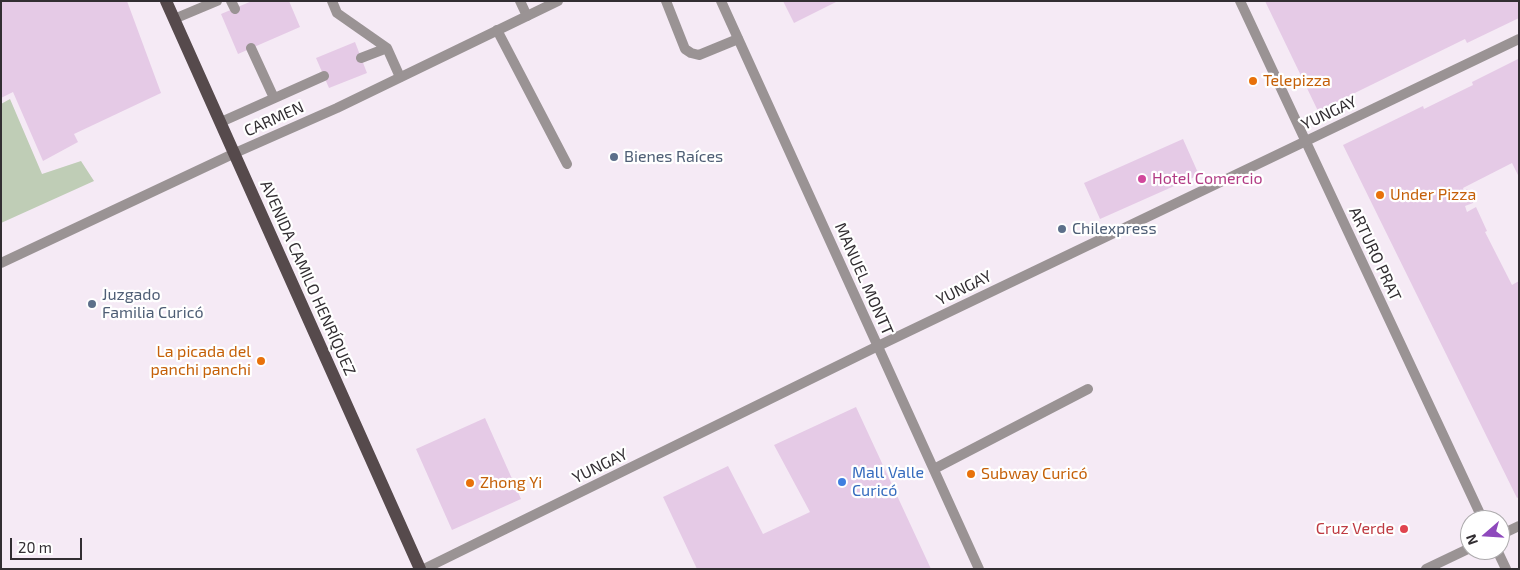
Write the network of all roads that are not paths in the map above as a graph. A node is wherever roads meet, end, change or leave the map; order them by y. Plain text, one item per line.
1 (166, 1) edge
2 (217, 1) edge
3 (332, 1) edge
4 (520, 1) edge
5 (558, 1) edge
6 (666, 1) edge
7 (721, 1) edge
8 (1240, 1) edge
9 (527, 16) junction
10 (174, 19) junction
11 (497, 30) junction
12 (738, 39) junction
13 (1519, 39) edge
14 (251, 48) dead end
15 (386, 48) junction
16 (362, 58) dead end
17 (324, 76) dead end
18 (400, 77) junction
19 (274, 98) junction
20 (221, 122) junction
21 (1305, 141) junction
22 (235, 153) junction
23 (567, 164) dead end
24 (1, 263) edge
25 (878, 346) junction
26 (1088, 389) dead end
27 (934, 469) junction
28 (1478, 510) edge
29 (1460, 553) edge
30 (420, 569) edge
31 (424, 569) edge
32 (979, 569) edge
33 (1426, 569) edge

1 - 10 main road, AVENIDA CAMILO HENRÍQUEZ
2 - 10 street
3 - 15 street
4 - 9 street
5 - 9 street, CARMEN
6 - 12 street
7 - 12 street, MANUEL MONTT
8 - 21 street, ARTURO PRAT
9 - 11 street, CARMEN
10 - 20 main road, AVENIDA CAMILO HENRÍQUEZ
11 - 18 street, CARMEN
11 - 23 street
12 - 25 street, MANUEL MONTT
13 - 21 street, YUNGAY
14 - 19 street
15 - 16 street
15 - 18 street
17 - 19 street
18 - 22 street, CARMEN
19 - 20 street
20 - 22 main road, AVENIDA CAMILO HENRÍQUEZ
21 - 25 street, YUNGAY
21 - 28 street, ARTURO PRAT
22 - 24 street, CARMEN
22 - 30 main road, AVENIDA CAMILO HENRÍQUEZ
25 - 27 street, MANUEL MONTT
25 - 31 street, YUNGAY
26 - 27 street
27 - 32 street, MANUEL MONTT
29 - 33 street

